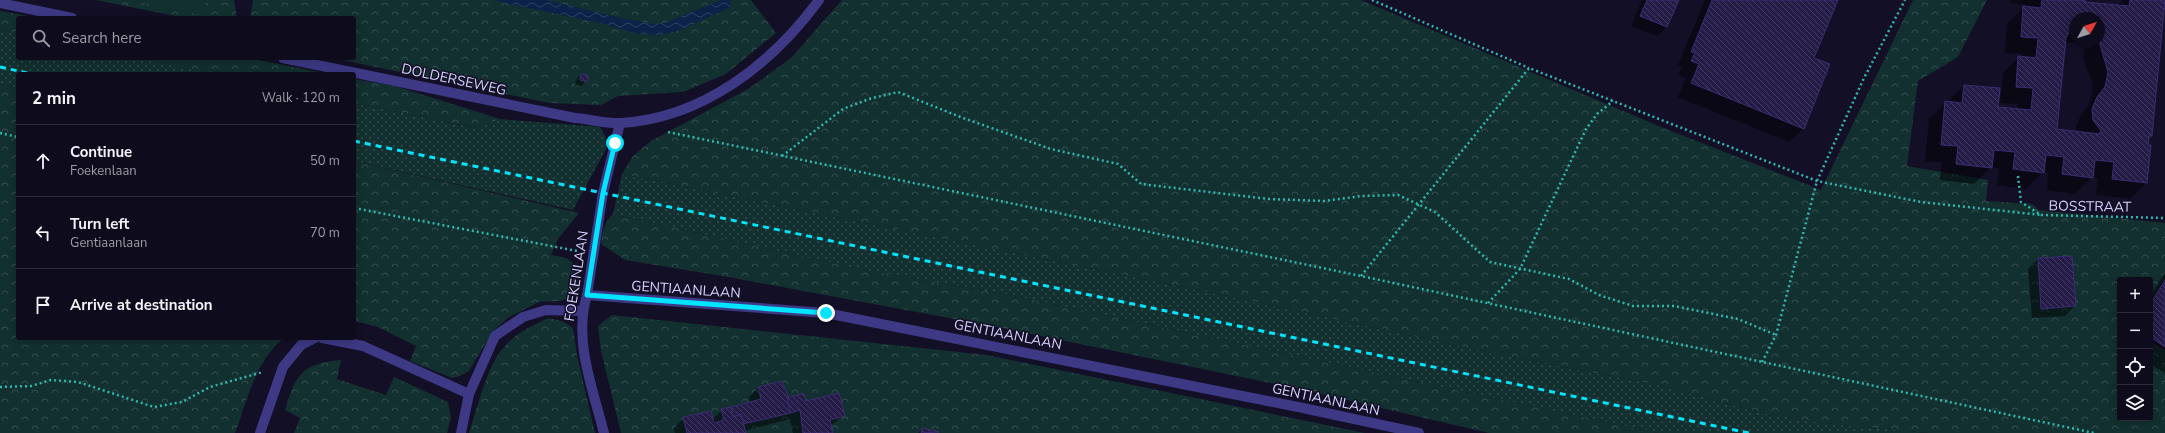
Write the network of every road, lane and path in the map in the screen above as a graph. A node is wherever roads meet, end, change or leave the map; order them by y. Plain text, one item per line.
1 (819, 0) edge
2 (1372, 0) edge
3 (1905, 0) edge
4 (0, 3) edge
5 (62, 16) edge
6 (293, 60) edge
7 (1529, 68) junction
8 (351, 72) edge
9 (356, 73) edge
10 (1613, 101) junction
11 (620, 123) junction
12 (662, 131) dead end
13 (0, 133) edge
14 (16, 137) edge
15 (782, 156) junction
16 (2018, 176) dead end
17 (1817, 181) junction
18 (1420, 204) junction
19 (356, 208) edge
20 (2041, 215) junction
21 (2165, 218) edge
22 (593, 253) junction
23 (1520, 269) junction
24 (1360, 276) junction
25 (587, 295) junction
26 (1487, 303) junction
27 (582, 311) junction
28 (1776, 336) junction
29 (311, 340) edge
30 (332, 340) edge
31 (1762, 362) junction
32 (283, 367) junction
33 (0, 387) edge
34 (469, 394) junction
35 (260, 433) edge
36 (461, 433) edge
37 (604, 433) edge
38 (1419, 433) edge
39 (2094, 433) edge

1 - 11 street, DOLDERSEWEG
2 - 7 path
3 - 17 path
4 - 5 street
6 - 8 street, DOLDERSEWEG
7 - 10 path
7 - 18 path
9 - 11 street, DOLDERSEWEG
10 - 17 path
10 - 23 path
11 - 22 street, FOEKENLAAN
12 - 15 path
13 - 14 path
15 - 18 path
15 - 24 path
16 - 20 path, BOSSTRAAT
17 - 20 path
17 - 28 path
18 - 23 path
18 - 24 path
19 - 22 path
20 - 21 path, BOSSTRAAT
22 - 25 street, FOEKENLAAN
23 - 26 path
23 - 28 path
24 - 26 path
25 - 27 street, FOEKENLAAN
25 - 38 street, GENTIAANLAAN
26 - 31 path
27 - 34 street
27 - 37 street, FOEKENLAAN
28 - 31 path
29 - 32 street
30 - 34 street
31 - 39 path
32 - 33 path
32 - 35 street
34 - 36 street

